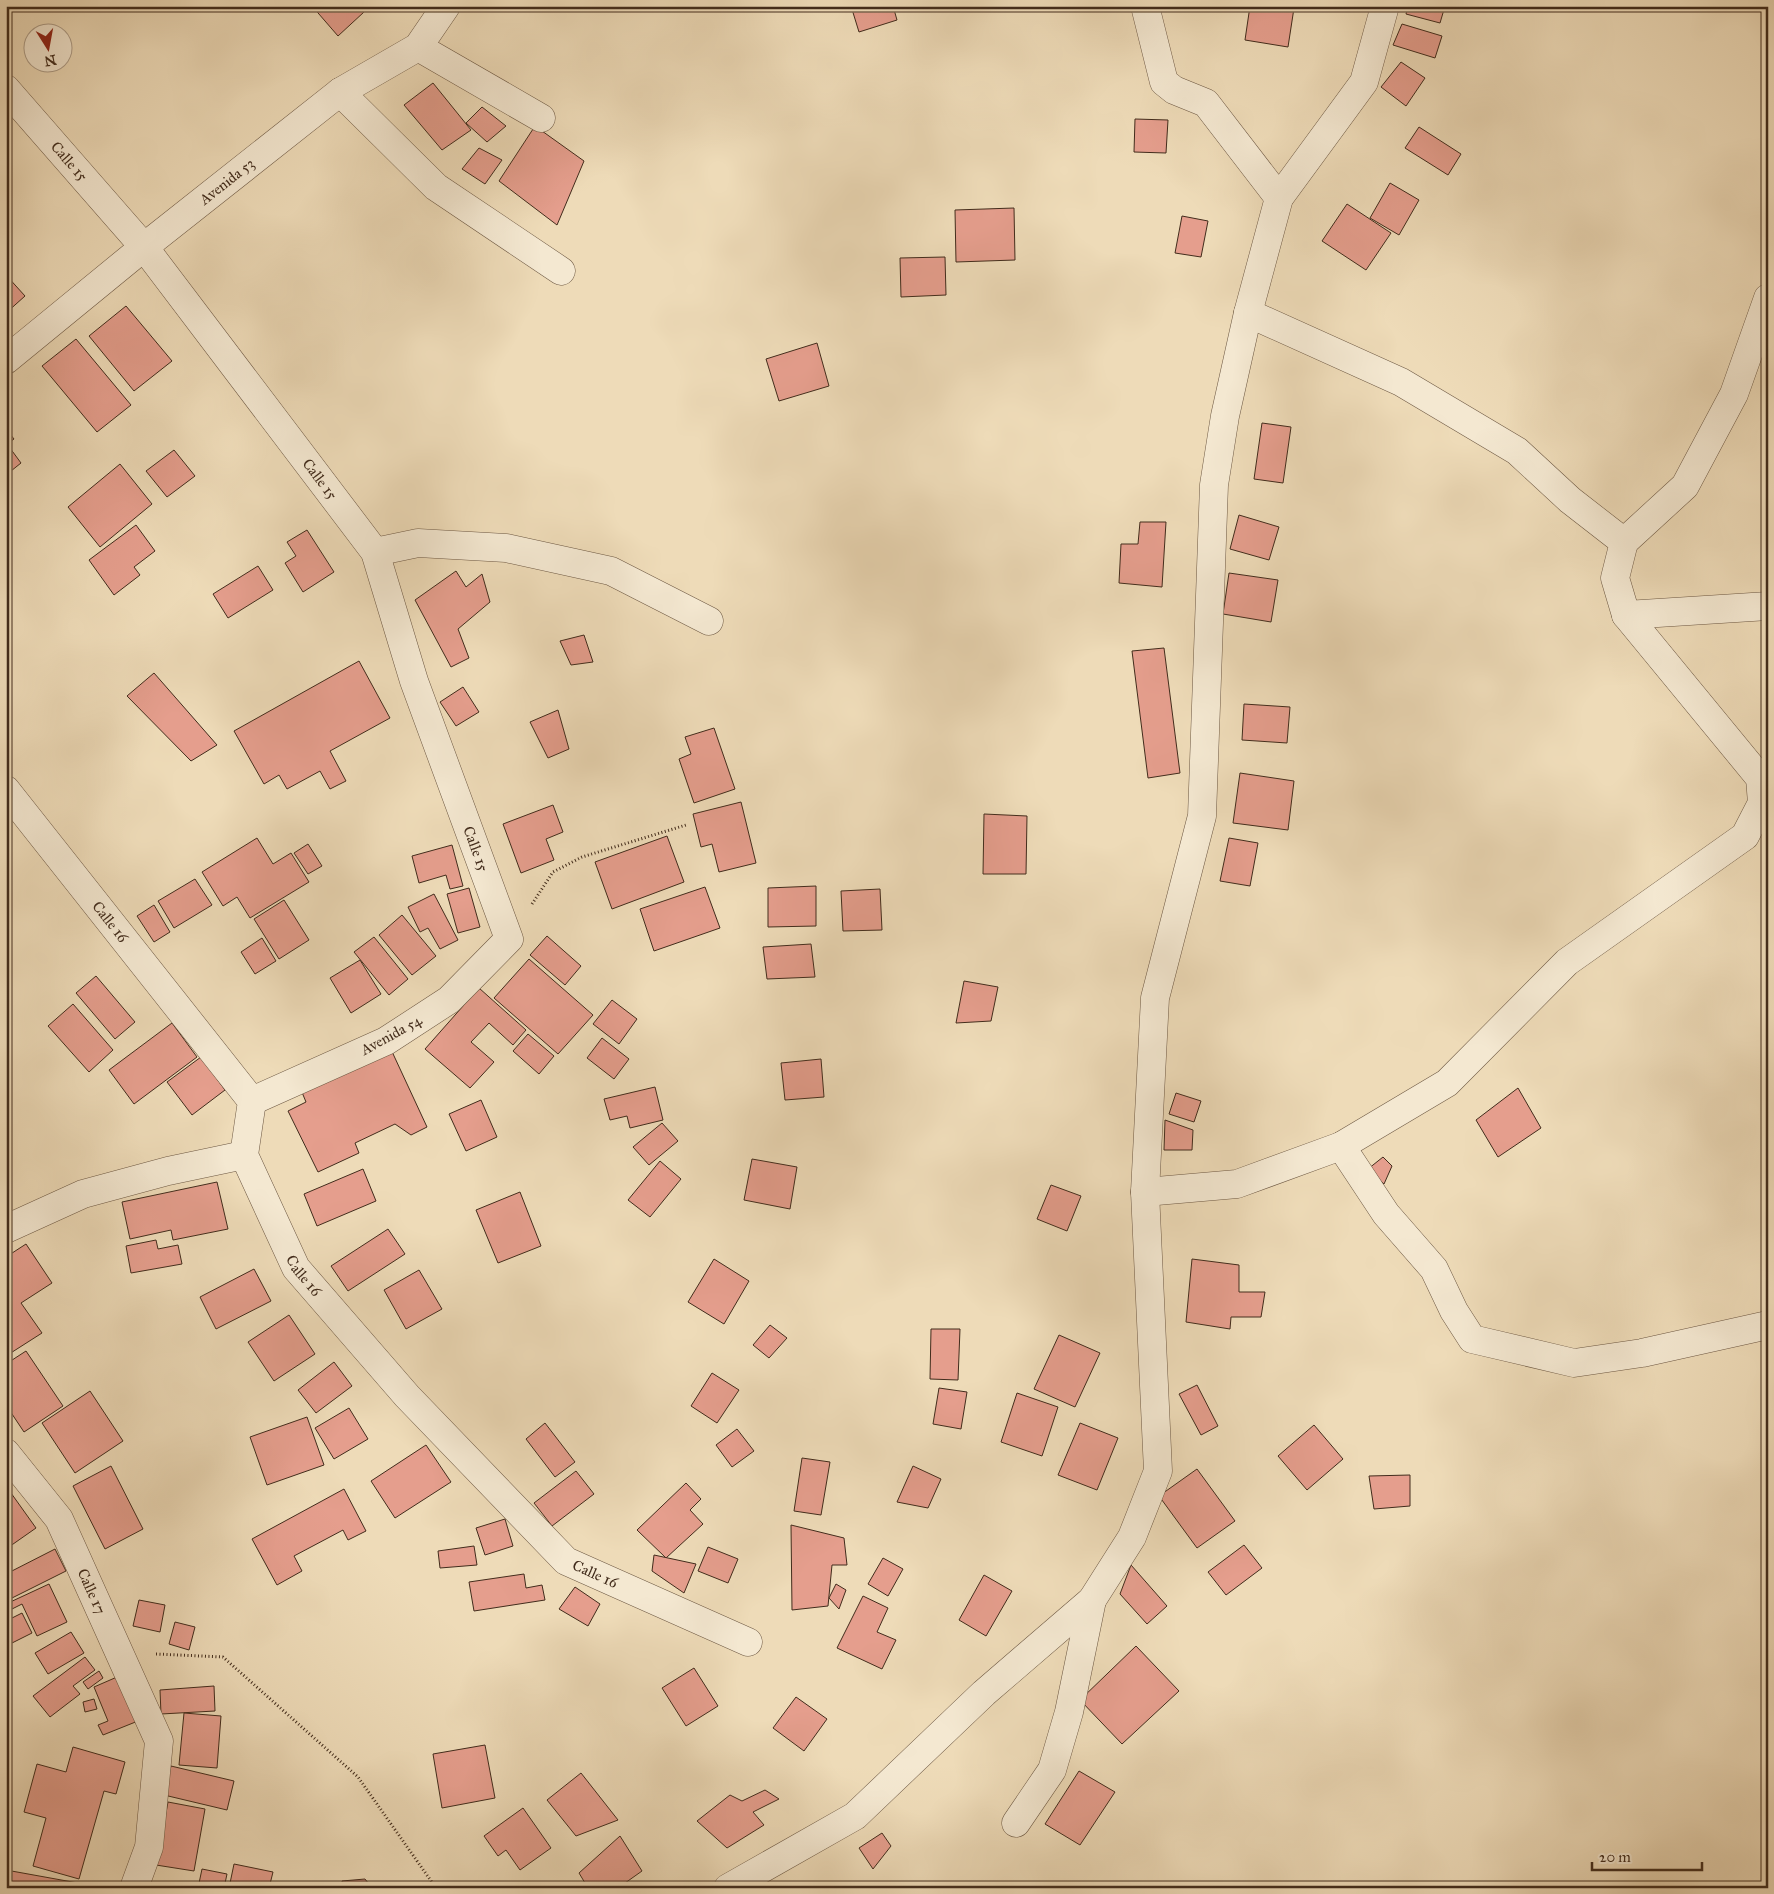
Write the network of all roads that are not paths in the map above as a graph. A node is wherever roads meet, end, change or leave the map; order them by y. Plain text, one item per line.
1 (446, 6) edge
2 (1145, 6) edge
3 (1385, 6) edge
4 (418, 47) junction
5 (6, 89) edge
6 (340, 92) junction
7 (541, 118) dead end
8 (1279, 198) junction
9 (144, 247) junction
10 (561, 271) dead end
11 (1768, 298) edge
12 (1248, 313) junction
13 (6, 360) edge
14 (1624, 542) junction
15 (376, 552) junction
16 (1768, 606) edge
17 (1626, 615) junction
18 (709, 621) dead end
19 (6, 790) edge
20 (509, 938) joint
21 (252, 1100) junction
22 (1341, 1146) junction
23 (244, 1155) junction
24 (1145, 1192) junction
25 (6, 1229) edge
26 (1768, 1325) edge
27 (6, 1453) edge
28 (1092, 1600) junction
29 (748, 1642) dead end
30 (1016, 1823) dead end
31 (134, 1888) edge
32 (728, 1888) edge

1 - 4 street, Avenida 53
2 - 8 street
3 - 8 street
4 - 6 street, Avenida 53
4 - 7 street
5 - 9 street, Calle 15
6 - 9 street, Avenida 53
6 - 10 street
8 - 12 street
9 - 13 street, Avenida 53
9 - 15 street, Calle 15
11 - 14 street
12 - 14 street
12 - 24 street
14 - 17 street
15 - 18 street
15 - 20 street, Calle 15
16 - 17 street
17 - 22 street
19 - 21 street, Calle 16
20 - 21 street, Avenida 54
21 - 23 street
22 - 24 street
22 - 26 street
23 - 25 street
23 - 29 street, Calle 16
24 - 28 street
27 - 31 street, Calle 17
28 - 30 street
28 - 32 street

